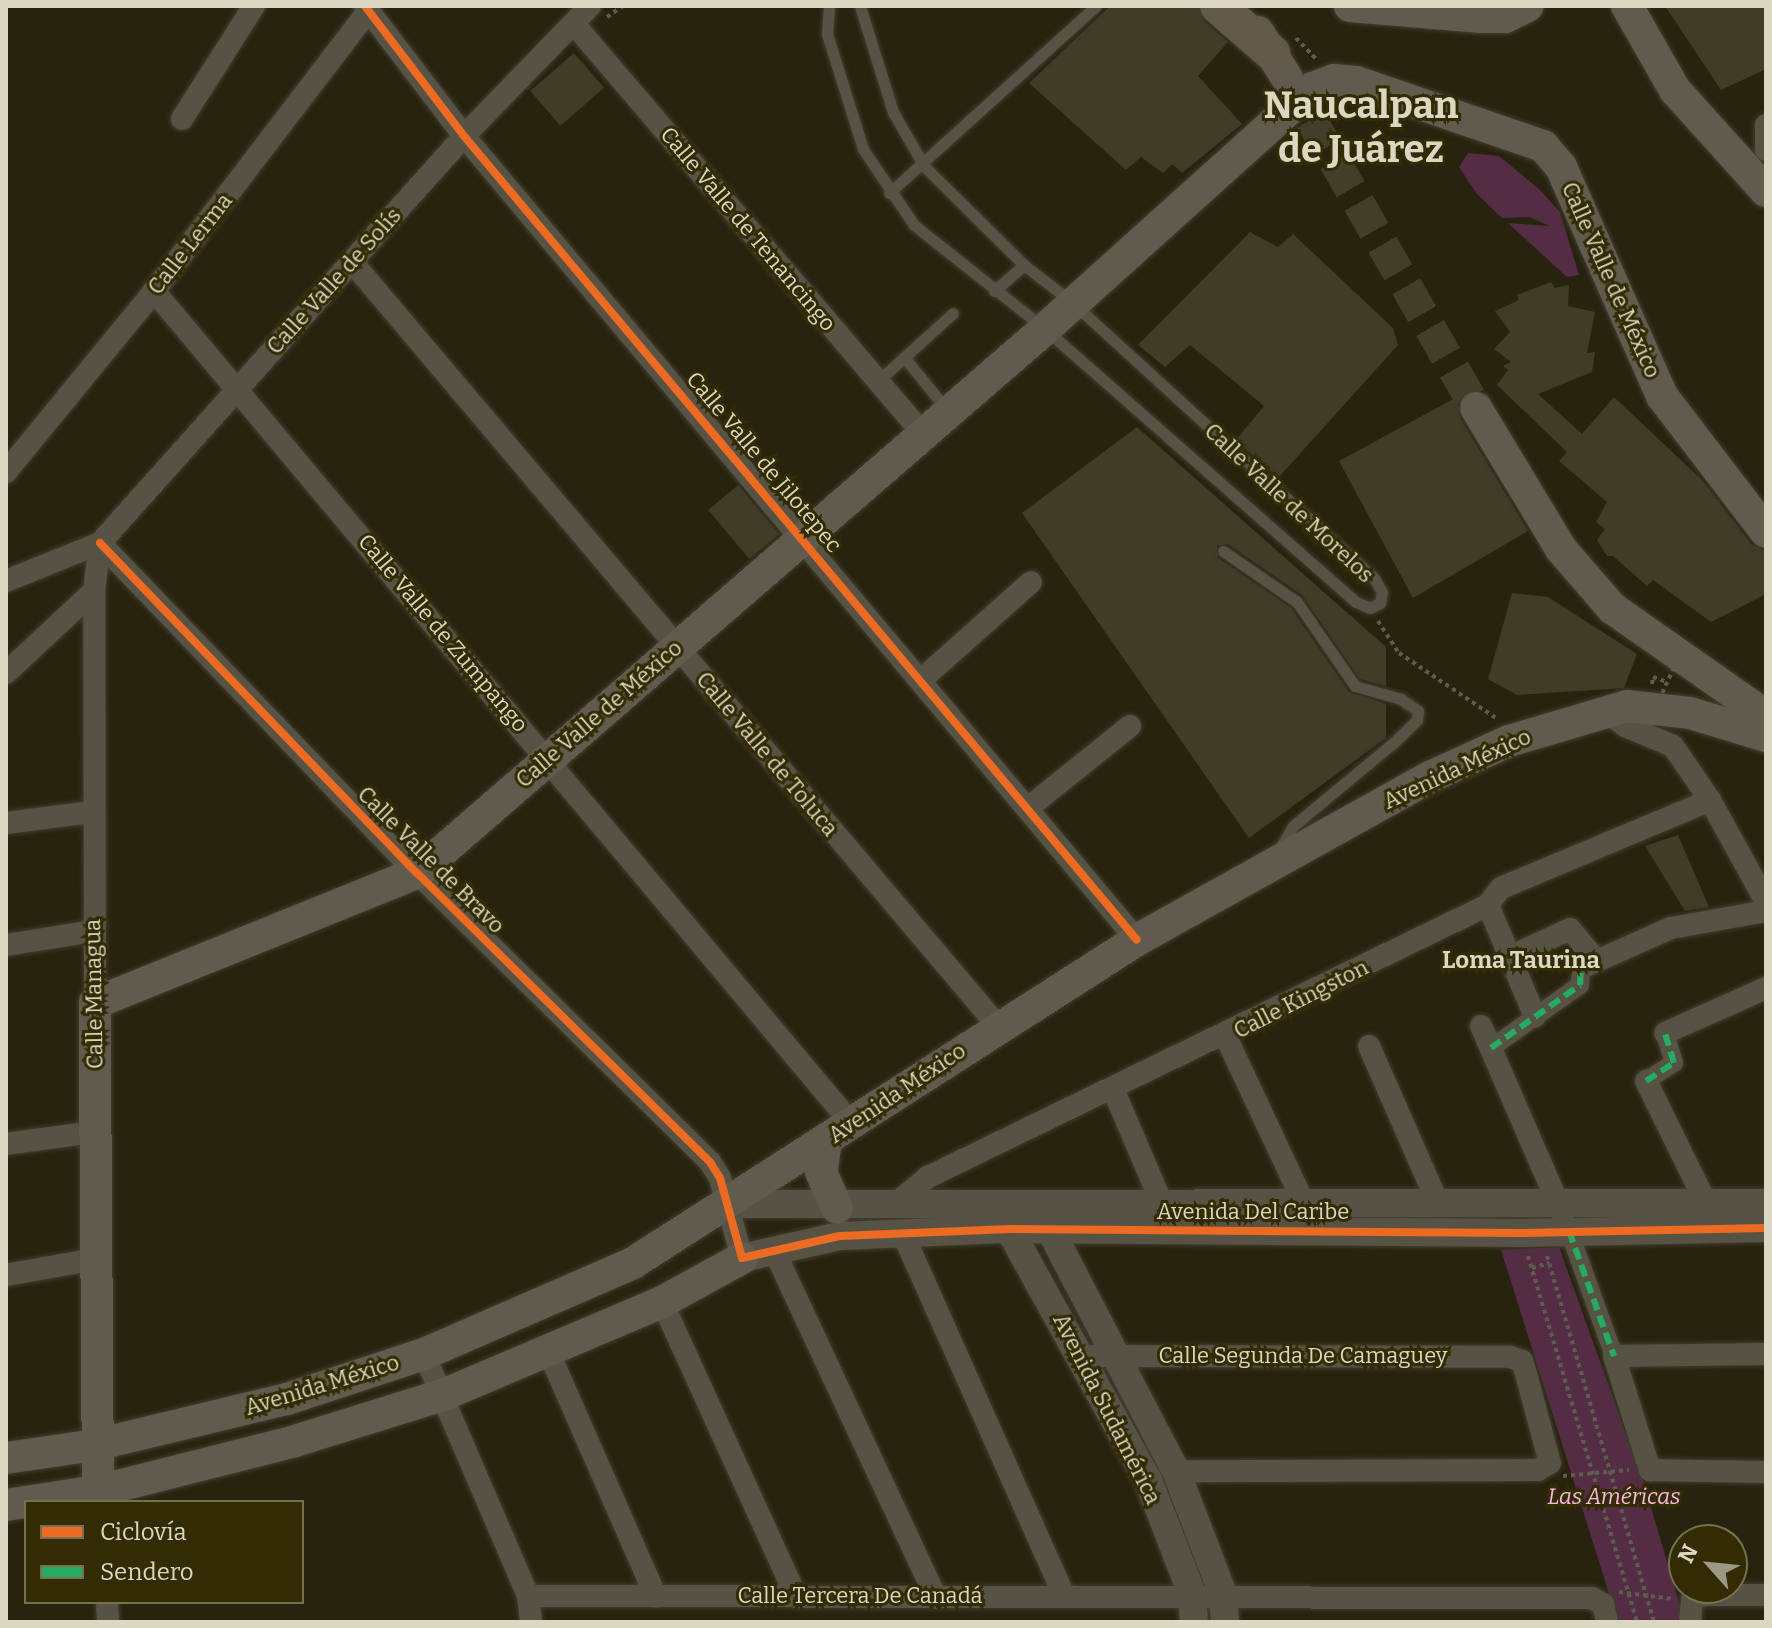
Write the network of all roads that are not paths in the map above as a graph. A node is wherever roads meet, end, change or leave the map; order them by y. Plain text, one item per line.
1 (254, 6) edge
2 (590, 6) edge
3 (829, 6) edge
4 (860, 6) edge
5 (1096, 6) edge
6 (1218, 6) edge
7 (1241, 6) edge
8 (1350, 6) edge
9 (1528, 6) edge
10 (1627, 6) edge
11 (366, 8) edge
12 (574, 24) junction
13 (1291, 73) junction
14 (182, 119) dead end
15 (1766, 125) edge
16 (464, 136) junction
17 (1766, 150) edge
18 (924, 166) junction
19 (1766, 191) edge
20 (889, 193) junction
21 (352, 262) junction
22 (1024, 265) junction
23 (154, 291) junction
24 (994, 291) junction
25 (1072, 302) junction
26 (953, 313) dead end
27 (1045, 329) junction
28 (904, 357) junction
29 (878, 381) junction
30 (237, 388) junction
31 (1476, 408) tunnel mouth
32 (948, 411) junction
33 (923, 434) junction
34 (6, 472) edge
35 (1766, 532) edge
36 (805, 539) junction
37 (100, 543) junction
38 (1223, 551) dead end
39 (6, 581) edge
40 (1031, 582) dead end
41 (94, 591) junction
42 (676, 646) junction
43 (6, 673) edge
44 (921, 680) junction
45 (1602, 709) junction
46 (1766, 716) edge
47 (1130, 726) dead end
48 (1766, 736) edge
49 (548, 758) junction
50 (1710, 800) junction
51 (1028, 808) junction
52 (92, 812) junction
53 (6, 823) edge
54 (1271, 864) junction
55 (417, 873) junction
56 (1766, 902) edge
57 (1488, 905) junction
58 (1766, 911) edge
59 (93, 931) junction
60 (1137, 940) junction
61 (6, 945) edge
62 (1512, 956) junction
63 (1588, 964) junction
64 (1766, 988) edge
65 (95, 1003) junction
66 (1535, 1017) junction
67 (997, 1025) junction
68 (1481, 1026) dead end
69 (1665, 1033) joint
70 (1226, 1037) junction
71 (1369, 1046) dead end
72 (1491, 1048) junction
73 (1646, 1081) joint
74 (1113, 1089) junction
75 (95, 1132) junction
76 (839, 1133) junction
77 (6, 1144) edge
78 (1437, 1201) junction
79 (1706, 1203) junction
80 (1766, 1203) edge
81 (728, 1204) junction
82 (1162, 1204) junction
83 (1305, 1204) junction
84 (894, 1205) junction
85 (1003, 1217) junction
86 (1043, 1217) junction
87 (1564, 1218) junction
88 (838, 1222) junction
89 (1766, 1228) edge
90 (1317, 1229) junction
91 (903, 1234) junction
92 (773, 1248) junction
93 (742, 1258) junction
94 (96, 1259) junction
95 (6, 1275) edge
96 (662, 1302) junction
97 (549, 1353) junction
98 (424, 1354) junction
99 (1766, 1354) edge
100 (1083, 1356) junction
101 (1118, 1356) junction
102 (1614, 1356) junction
103 (443, 1395) junction
104 (95, 1445) junction
105 (6, 1458) edge
106 (1176, 1471) junction
107 (1766, 1472) edge
108 (98, 1496) edge
109 (57, 1500) edge
110 (795, 1594) junction
111 (1192, 1594) junction
112 (1766, 1595) edge
113 (528, 1596) junction
114 (1064, 1596) junction
115 (656, 1597) junction
116 (936, 1598) junction
117 (1224, 1608) edge
118 (1601, 1608) edge
119 (1691, 1608) edge
120 (531, 1622) edge
121 (1194, 1622) edge

1 - 14 street
2 - 12 street, Calle Valle de Solís
3 - 20 lane, Calle Valle de Morelos
4 - 18 lane, Calle Valle de Morelos
5 - 18 lane
6 - 13 main road
7 - 13 main road
8 - 9 main road
10 - 19 main road
11 - 16 street, Calle Valle de Jilotepec
11 - 23 street, Calle Lerma
12 - 16 street, Calle Valle de Solís
12 - 29 street, Calle Valle de Tenancingo
13 - 25 main road, Calle Valle de México
13 - 35 main road, Calle Valle de México
15 - 17 street
16 - 21 street, Calle Valle de Solís
16 - 36 street, Calle Valle de Jilotepec
18 - 20 lane
18 - 22 lane, Calle Valle de Morelos
20 - 24 lane, Calle Valle de Morelos
21 - 30 street, Calle Valle de Solís
21 - 42 street, Calle Valle de Toluca
22 - 24 lane
22 - 25 lane, Calle Valle de Morelos
23 - 30 street, Calle Valle de Zumpango
23 - 34 street, Calle Lerma
24 - 27 lane, Calle Valle de Morelos
25 - 27 main road, Calle Valle de México
25 - 27 lane, Calle Valle de Morelos
26 - 28 lane
27 - 32 main road, Calle Valle de México
28 - 29 lane
28 - 32 lane
29 - 33 street, Calle Valle de Tenancingo
30 - 37 street, Calle Valle de Solís
30 - 49 street, Calle Valle de Zumpango
31 - 46 main road
32 - 33 main road, Calle Valle de México
33 - 36 main road, Calle Valle de México
36 - 42 main road, Calle Valle de México
36 - 44 street, Calle Valle de Jilotepec
37 - 39 street
37 - 41 street, Calle Managua
37 - 55 street, Calle Valle de Bravo
38 - 54 lane
40 - 44 street
41 - 43 street
41 - 52 street, Calle Managua
42 - 49 main road, Calle Valle de México
42 - 67 street, Calle Valle de Toluca
44 - 51 street, Calle Valle de Jilotepec
45 - 48 main road, Avenida México
45 - 50 street
45 - 54 main road, Avenida México
47 - 51 street
49 - 55 main road, Calle Valle de México
49 - 76 street, Calle Valle de Zumpango
50 - 56 street
50 - 57 street, Calle Kingston
51 - 60 street, Calle Valle de Jilotepec
52 - 53 street
52 - 59 street, Calle Managua
54 - 60 main road, Avenida México
55 - 65 main road, Calle Valle de México
55 - 81 street, Calle Valle de Bravo
57 - 62 street
57 - 70 street, Calle Kingston
58 - 63 street
59 - 61 street
59 - 65 street, Calle Managua
60 - 67 main road, Avenida México
62 - 63 street
62 - 66 street
63 - 66 street
64 - 69 street
65 - 75 main road, Calle Managua
66 - 72 street
67 - 76 main road, Avenida México
68 - 72 street
69 - 73 street
70 - 74 street, Calle Kingston
70 - 83 street
71 - 78 street
72 - 87 street
73 - 79 street
74 - 82 street
74 - 84 street, Calle Kingston
75 - 77 street
75 - 94 main road, Calle Managua
76 - 81 main road, Avenida México
76 - 88 main road
78 - 83 street, Avenida Del Caribe
78 - 87 street, Avenida Del Caribe
79 - 80 street, Avenida Del Caribe
79 - 87 street, Avenida Del Caribe
81 - 88 street, Avenida Del Caribe
81 - 93 street, Calle Valle de Bravo
81 - 98 main road, Avenida México
82 - 83 street, Avenida Del Caribe
82 - 86 street, Avenida Del Caribe
83 - 90 street
84 - 85 street, Avenida Del Caribe
84 - 88 street, Avenida Del Caribe
85 - 86 street, Avenida Del Caribe
85 - 91 street, Avenida Del Caribe
85 - 100 street, Avenida Sudamérica
86 - 90 street, Avenida Del Caribe
86 - 101 street, Avenida Sudamérica
87 - 89 street, Avenida Del Caribe
87 - 90 street, Avenida Del Caribe
87 - 102 street
88 - 91 street, Avenida Del Caribe
88 - 92 street, Avenida Del Caribe
91 - 114 street
92 - 93 street, Avenida Del Caribe
92 - 116 street
93 - 96 main road, Avenida México
94 - 95 street
94 - 104 main road, Calle Managua
96 - 97 main road, Avenida México
96 - 110 street
97 - 103 main road, Avenida México
97 - 115 street
98 - 103 street
98 - 104 main road, Avenida México
99 - 102 street
100 - 101 street, Calle Segunda De Camaguey
100 - 111 street, Avenida Sudamérica
101 - 106 street, Avenida Sudamérica
101 - 106 street, Calle Segunda De Camaguey
102 - 107 street
103 - 108 main road, Avenida México
103 - 113 street
104 - 105 main road, Avenida México
104 - 108 main road, Calle Managua
106 - 117 street, Avenida Sudamérica
108 - 109 main road, Avenida México
110 - 115 street, Calle Tercera De Canadá
110 - 116 street, Calle Tercera De Canadá
111 - 114 street, Calle Tercera De Canadá
111 - 117 street, Calle Tercera De Canadá
111 - 121 street, Avenida Sudamérica
112 - 119 street
113 - 115 street, Calle Tercera De Canadá
113 - 120 street
114 - 116 street, Calle Tercera De Canadá
117 - 118 street, Calle Tercera De Canadá

